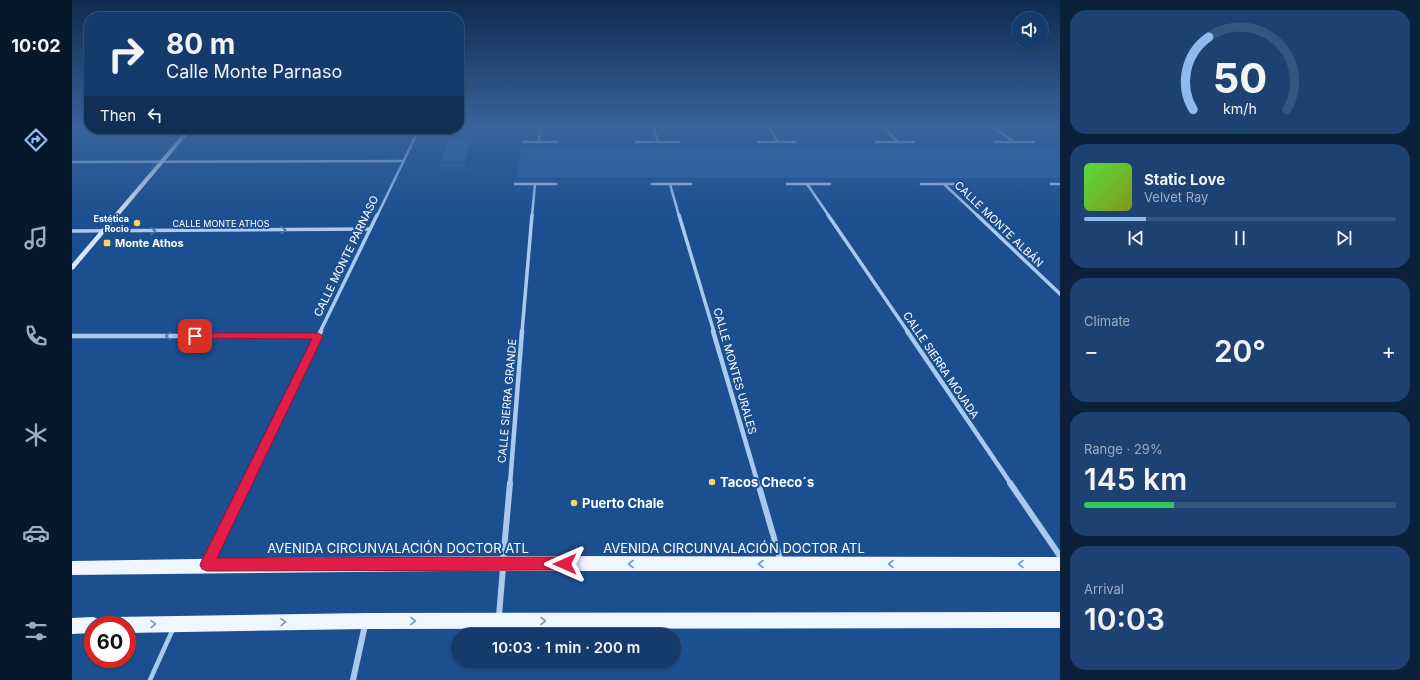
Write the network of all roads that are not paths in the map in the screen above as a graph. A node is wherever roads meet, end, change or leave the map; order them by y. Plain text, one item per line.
1 (165, 158) edge
2 (406, 158) edge
3 (404, 161) junction
4 (72, 162) edge
5 (161, 162) junction
6 (515, 184) dead end
7 (535, 184) junction
8 (556, 184) dead end
9 (652, 184) dead end
10 (670, 184) junction
11 (691, 184) dead end
12 (787, 184) dead end
13 (807, 184) junction
14 (830, 184) dead end
15 (921, 184) dead end
16 (944, 184) junction
17 (958, 184) dead end
18 (1051, 184) dead end
19 (1060, 184) edge
20 (370, 229) junction
21 (72, 231) edge
22 (102, 231) junction
23 (72, 268) edge
24 (1060, 294) edge
25 (72, 336) edge
26 (318, 336) junction
27 (1060, 556) edge
28 (503, 563) junction
29 (782, 564) junction
30 (1060, 564) edge
31 (207, 565) junction
32 (72, 568) edge
33 (1060, 620) edge
34 (366, 621) junction
35 (498, 621) junction
36 (176, 624) junction
37 (84, 625) edge
38 (136, 625) edge
39 (72, 626) edge
40 (150, 680) edge
41 (353, 680) edge

1 - 5 main road
2 - 3 street, CALLE MONTE PARNASO
3 - 5 street
3 - 20 street, CALLE MONTE PARNASO
4 - 5 street
5 - 22 main road
6 - 7 street
7 - 8 street
7 - 28 street, CALLE SIERRA GRANDE
9 - 10 street
10 - 11 street
10 - 29 street, CALLE MONTES URALES
12 - 13 street
13 - 14 street
13 - 27 street, CALLE SIERRA MOJADA
15 - 16 street
16 - 17 street
16 - 24 street, CALLE MONTE ALBÁN
18 - 19 street
22 -> 20 street, CALLE MONTE ATHOS
20 - 26 street, CALLE MONTE PARNASO
21 - 22 street, CALLE MONTE ATHOS
22 - 23 main road
26 -> 25 street
26 - 31 street, CALLE MONTE PARNASO
29 -> 28 main road, AVENIDA CIRCUNVALACIÓN DOCTOR ATL
28 - 31 main road, AVENIDA CIRCUNVALACIÓN DOCTOR ATL
28 - 35 street, CALLE SIERRA GRANDE
30 -> 29 main road, AVENIDA CIRCUNVALACIÓN DOCTOR ATL
31 - 32 main road, AVENIDA CIRCUNVALACIÓN DOCTOR ATL
35 -> 33 main road
34 -> 35 main road
36 -> 34 main road
34 - 41 street
38 -> 36 main road
36 - 40 lane
37 - 39 main road

